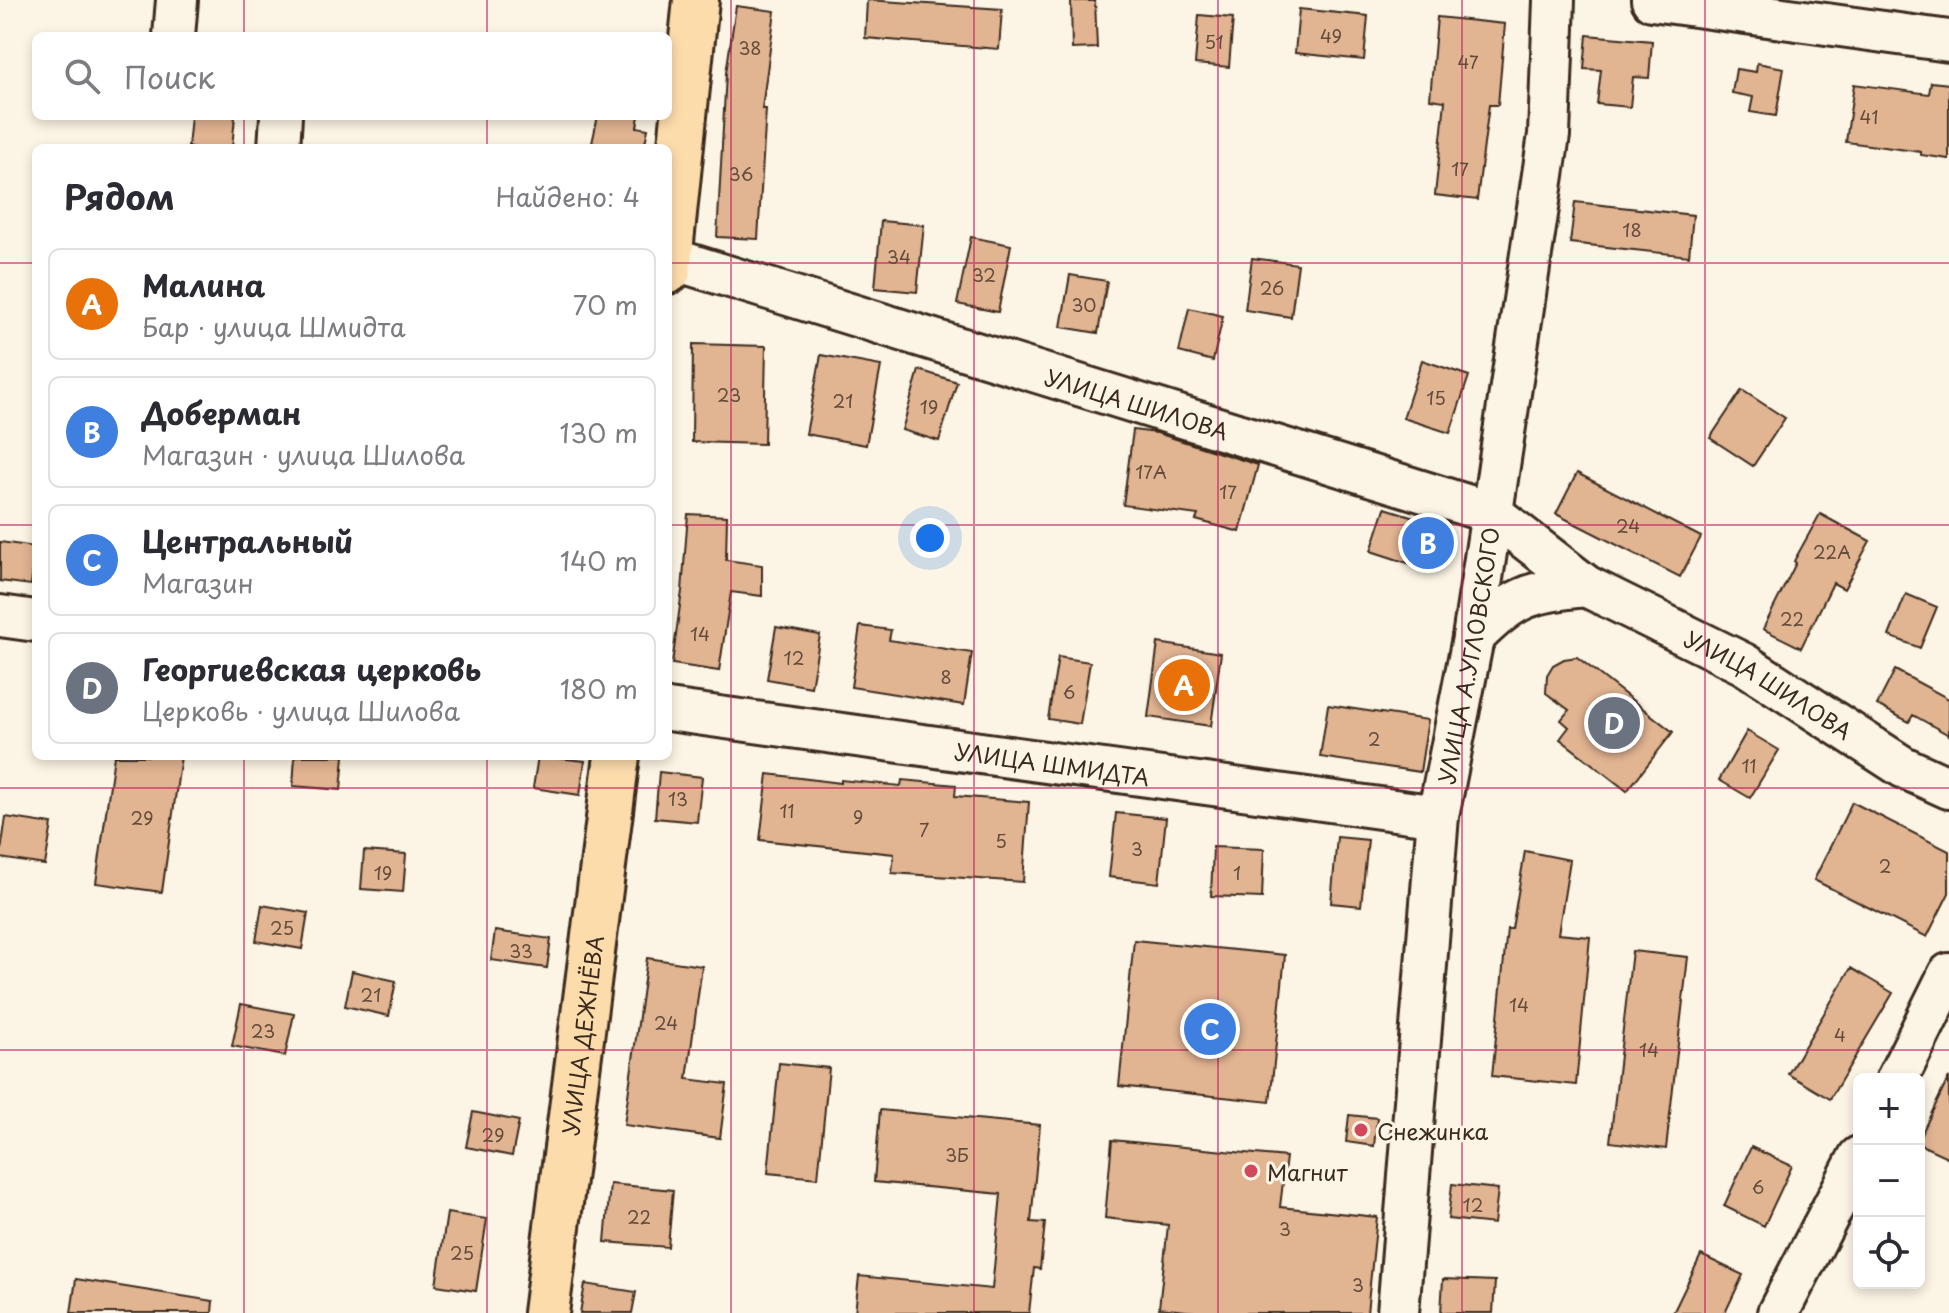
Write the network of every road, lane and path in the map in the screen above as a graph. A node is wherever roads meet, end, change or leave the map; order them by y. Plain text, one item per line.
1 (177, 0) edge
2 (696, 0) edge
3 (1554, 0) edge
4 (1652, 0) edge
5 (174, 32) edge
6 (1949, 41) edge
7 (281, 120) edge
8 (279, 144) edge
9 (672, 236) edge
10 (672, 266) edge
11 (1492, 513) junction
12 (1586, 586) junction
13 (0, 616) edge
14 (32, 620) edge
15 (1473, 638) junction
16 (672, 711) edge
17 (616, 760) edge
18 (1949, 788) edge
19 (1438, 816) junction
20 (1949, 974) edge
21 (1900, 1073) edge
22 (1853, 1169) edge
23 (546, 1313) edge
24 (1398, 1313) edge
25 (1778, 1313) edge

1 - 5 street
2 - 9 main road
3 - 11 street, УЛИЦА А.УГЛОВСКОГО
4 - 6 street
7 - 8 street
10 - 11 street, УЛИЦА ШИЛОВА
11 - 12 street, УЛИЦА ШИЛОВА
11 - 15 street, УЛИЦА А.УГЛОВСКОГО
12 - 15 street
12 - 18 street, УЛИЦА ШИЛОВА
13 - 14 street
15 - 19 street, УЛИЦА А.УГЛОВСКОГО
16 - 19 street, УЛИЦА ШМИДТА
17 - 23 main road, УЛИЦА ДЕЖНЁВА
19 - 24 street, УЛИЦА А.УГЛОВСКОГО
20 - 21 street
22 - 25 street

